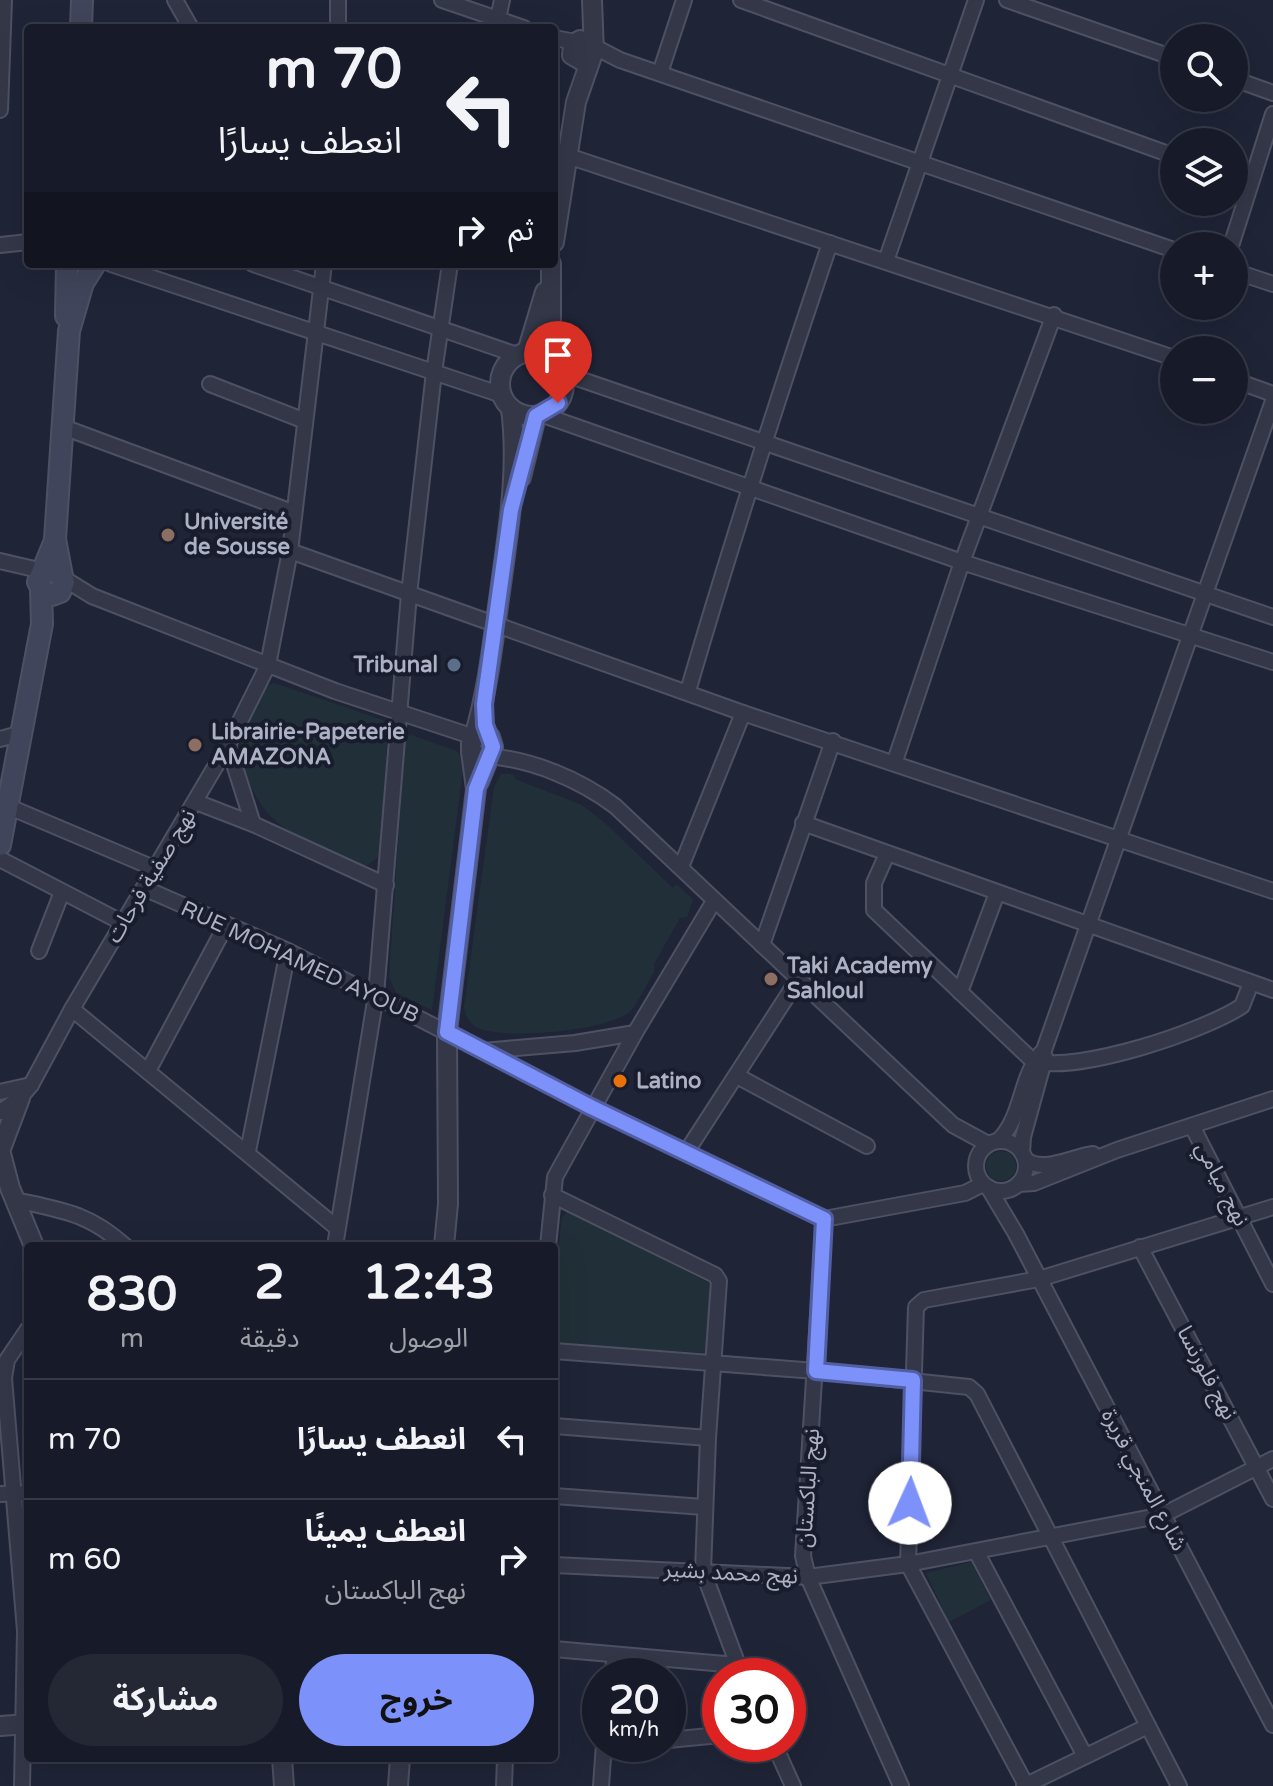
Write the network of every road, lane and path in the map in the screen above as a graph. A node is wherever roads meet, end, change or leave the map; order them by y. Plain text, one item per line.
1 (4, 0) edge
2 (82, 0) edge
3 (175, 0) edge
4 (338, 0) edge
5 (442, 0) edge
6 (502, 0) edge
7 (591, 0) edge
8 (684, 0) edge
9 (741, 0) edge
10 (976, 0) edge
11 (1007, 0) edge
12 (777, 6) edge
13 (497, 23) edge
14 (81, 24) edge
15 (189, 24) edge
16 (338, 24) edge
17 (558, 42) edge
18 (583, 52) junction
19 (1160, 53) edge
20 (660, 73) junction
21 (950, 75) junction
22 (1248, 84) edge
23 (1273, 93) edge
24 (0, 110) edge
25 (1273, 114) edge
26 (1160, 151) edge
27 (568, 156) junction
28 (919, 162) junction
29 (1248, 166) edge
30 (558, 217) edge
31 (24, 242) edge
32 (830, 243) junction
33 (0, 245) edge
34 (1160, 245) edge
35 (886, 261) junction
36 (67, 268) edge
37 (92, 268) edge
38 (123, 268) edge
39 (265, 268) edge
40 (323, 268) edge
41 (449, 268) edge
42 (550, 273) edge
43 (1248, 276) edge
44 (1273, 284) edge
45 (321, 286) junction
46 (1054, 315) junction
47 (440, 328) junction
48 (316, 330) junction
49 (69, 331) junction
50 (1160, 353) edge
51 (522, 354) junction
52 (556, 365) junction
53 (434, 372) junction
54 (210, 384) dead end
55 (1248, 385) edge
56 (1273, 394) edge
57 (1273, 401) edge
58 (506, 402) junction
59 (540, 415) junction
60 (305, 421) junction
61 (63, 427) junction
62 (765, 444) junction
63 (747, 487) junction
64 (511, 510) junction
65 (292, 512) junction
66 (981, 516) junction
67 (290, 551) junction
68 (962, 562) junction
69 (6, 563) edge
70 (51, 582) junction
71 (409, 594) junction
72 (1203, 594) junction
73 (1273, 617) edge
74 (495, 624) junction
75 (1191, 635) junction
76 (1273, 662) edge
77 (268, 665) junction
78 (688, 691) junction
79 (743, 713) junction
80 (399, 714) junction
81 (10, 736) edge
82 (833, 741) junction
83 (228, 745) junction
84 (481, 745) junction
85 (895, 761) junction
86 (196, 802) junction
87 (7, 806) junction
88 (803, 823) junction
89 (253, 824) junction
90 (1116, 838) junction
91 (0, 845) edge
92 (887, 854) junction
93 (0, 859) edge
94 (681, 867) junction
95 (156, 869) junction
96 (386, 885) junction
97 (146, 889) junction
98 (1273, 891) edge
99 (62, 892) junction
100 (997, 893) junction
101 (714, 901) junction
102 (123, 923) junction
103 (1091, 923) junction
104 (226, 925) junction
105 (762, 945) junction
106 (39, 951) dead end
107 (288, 951) junction
108 (797, 981) junction
109 (1251, 983) junction
110 (1273, 990) edge
111 (960, 992) junction
112 (376, 995) junction
113 (72, 1009) junction
114 (447, 1032) junction
115 (635, 1033) junction
116 (483, 1051) junction
117 (1041, 1059) junction
118 (148, 1071) junction
119 (737, 1076) junction
120 (0, 1092) edge
121 (26, 1092) junction
122 (1273, 1099) edge
123 (591, 1107) junction
124 (0, 1112) edge
125 (953, 1125) junction
126 (1192, 1126) junction
127 (993, 1143) junction
128 (867, 1146) dead end
129 (0, 1150) edge
130 (1117, 1150) junction
131 (248, 1151) junction
132 (687, 1151) junction
133 (1023, 1156) junction
134 (976, 1162) junction
135 (3, 1170) edge
136 (986, 1186) junction
137 (1015, 1186) junction
138 (552, 1195) junction
139 (15, 1200) junction
140 (1273, 1207) edge
141 (1239, 1218) junction
142 (824, 1219) junction
143 (336, 1227) junction
144 (1016, 1234) junction
145 (32, 1242) edge
146 (121, 1242) edge
147 (335, 1242) edge
148 (444, 1242) edge
149 (548, 1242) edge
150 (1140, 1247) junction
151 (1039, 1279) junction
152 (1273, 1284) edge
153 (24, 1335) edge
154 (558, 1351) edge
155 (714, 1364) junction
156 (816, 1371) junction
157 (913, 1380) junction
158 (558, 1426) edge
159 (708, 1438) junction
160 (1273, 1459) edge
161 (1257, 1468) junction
162 (0, 1494) edge
163 (22, 1494) edge
164 (558, 1496) edge
165 (1273, 1499) edge
166 (704, 1507) junction
167 (1163, 1515) junction
168 (1051, 1538) junction
169 (977, 1553) junction
170 (908, 1564) junction
171 (558, 1565) edge
172 (703, 1571) junction
173 (808, 1577) junction
174 (24, 1585) edge
175 (558, 1649) edge
176 (615, 1655) junction
177 (615, 1658) edge
178 (735, 1658) edge
179 (702, 1666) edge
180 (1267, 1701) edge
181 (24, 1725) edge
182 (1273, 1725) edge
183 (0, 1726) edge
184 (1148, 1726) junction
185 (24, 1756) edge
186 (1085, 1756) junction
187 (282, 1762) edge
188 (400, 1762) edge
189 (505, 1762) edge
190 (603, 1762) edge
191 (782, 1762) edge
192 (22, 1786) edge
193 (284, 1786) edge
194 (398, 1786) edge
195 (504, 1786) edge
196 (601, 1786) edge
197 (793, 1786) edge
198 (901, 1786) edge
199 (1025, 1786) edge
200 (1179, 1786) edge

1 - 24 street
2 - 14 main road
3 - 15 street
4 - 16 street
5 - 13 street
6 - 13 street
7 - 18 street
8 - 20 street
9 - 12 street
10 - 21 street
11 - 19 street
12 - 21 street
17 - 18 street
18 - 20 street
18 - 27 street
20 - 28 street
21 - 26 street
21 - 28 street
22 - 23 street
25 - 29 street
27 - 30 street
27 - 32 street
28 - 34 street
28 - 35 street
31 - 33 street
32 - 35 street
32 - 62 street
35 - 46 street
36 - 49 main road
37 - 49 main road
38 - 48 street
39 - 45 street
40 - 45 street, نهج صفية فرحات
41 - 47 street
42 - 51 street
42 - 52 street
43 - 44 street
45 - 47 street
45 - 48 street, نهج صفية فرحات
46 - 50 street
46 - 66 street
47 - 51 street
47 - 53 street
48 - 53 street
48 - 60 street, نهج صفية فرحات
49 - 61 main road
51 - 52 street
51 - 58 street
52 - 59 street
52 - 62 street
53 - 58 street
53 - 71 street
54 - 60 street
55 - 56 street
57 - 72 street
58 - 59 street
58 - 64 street
59 - 63 street
59 - 64 street
60 - 65 street, نهج صفية فرحات
61 - 65 street
61 - 70 main road
62 - 63 street
62 - 66 street
63 - 68 street
63 - 78 street
64 - 74 street
65 - 67 street, نهج صفية فرحات
66 - 68 street
66 - 72 street
67 - 71 street
67 - 77 street, نهج صفية فرحات
68 - 75 street
68 - 85 street
69 - 70 street
70 - 77 street
70 - 81 main road
71 - 74 street
71 - 80 street
72 - 73 street
72 - 75 street
74 - 78 street
74 - 84 street
75 - 76 street
75 - 90 street
77 - 80 street
77 - 83 street, نهج صفية فرحات
78 - 79 street
79 - 82 street
79 - 94 street
80 - 84 street
80 - 96 street
81 - 87 main road
82 - 85 street
82 - 88 street
83 - 86 street, نهج صفية فرحات
83 - 89 street
84 - 94 street
84 - 114 street
85 - 90 street
86 - 89 street
86 - 95 street, نهج صفية فرحات
87 - 91 main road
87 - 95 street
88 - 92 street
88 - 105 street
89 - 96 street
90 - 98 street
90 - 103 street
92 - 100 street
92 - 111 street
93 - 99 street
94 - 101 street
95 - 97 street, نهج صفية فرحات
96 - 112 street
97 - 102 street, نهج صفية فرحات
97 - 104 street, RUE MOHAMED AYOUB
99 - 102 street
99 - 106 street
100 - 103 street
100 - 111 street
101 - 105 street
101 - 115 street
102 - 113 street, نهج صفية فرحات
103 - 109 street
103 - 117 street
104 - 107 street, RUE MOHAMED AYOUB
104 - 118 street
105 - 108 street
107 - 112 street, RUE MOHAMED AYOUB
107 - 131 street
108 - 119 street
108 - 125 street
109 - 110 street
109 - 117 street
111 - 117 street
112 - 114 street, RUE MOHAMED AYOUB
112 - 143 street
113 - 118 street
113 - 121 street, نهج صفية فرحات
114 - 116 street, RUE MOHAMED AYOUB
114 - 148 street
115 - 116 street
115 - 123 street
116 - 123 street, RUE MOHAMED AYOUB
117 - 127 street
117 - 133 street
118 - 131 street
119 - 128 street
119 - 132 street
120 - 121 street
121 - 124 street, نهج صفية فرحات
121 - 129 street
122 - 126 street
123 - 132 street, RUE MOHAMED AYOUB
123 - 138 street
125 - 127 street
125 - 134 street
126 - 130 street
126 - 141 street, نهج ميامي
127 - 133 street
127 - 134 street
129 - 135 street
130 - 133 street
130 - 137 street
131 - 143 street
132 - 142 street, RUE MOHAMED AYOUB
133 - 137 street
134 - 136 street
135 - 139 street
136 - 137 street
136 - 142 street
136 - 144 street, شارع المنجي قريرة
137 - 144 street, شارع المنجي قريرة
138 - 149 street
138 - 155 street
139 - 145 street
139 - 146 street
140 - 141 street
141 - 150 street
141 - 152 street, نهج ميامي
142 - 156 street, نهج الباكستان
143 - 147 street
144 - 151 street, شارع المنجي قريرة
150 - 151 street
150 - 161 street, نهج فلورنسا
151 - 157 street
151 - 167 street, شارع المنجي قريرة
153 - 163 street
154 - 155 street
155 - 156 street
155 - 159 street
156 - 157 street
156 - 173 street, نهج الباكستان
157 - 168 street
157 - 170 street
158 - 159 street
159 - 166 street
160 - 161 street, نهج محمد بشير
161 - 165 street, نهج فلورنسا
161 - 167 street, نهج محمد بشير
162 - 163 street
163 - 174 street
164 - 166 street
166 - 172 street
167 - 168 street, نهج محمد بشير
167 - 180 street, شارع المنجي قريرة
168 - 169 street, نهج محمد بشير
168 - 184 street
169 - 170 street, نهج محمد بشير
169 - 186 street
170 - 173 street, نهج محمد بشير
170 - 199 street
171 - 172 street, نهج محمد بشير
172 - 173 street, نهج محمد بشير
172 - 178 street
173 - 198 street, نهج الباكستان
175 - 176 street
176 - 177 street
176 - 179 street
180 - 182 street, شارع المنجي قريرة
181 - 183 street
184 - 186 street
184 - 200 street
185 - 192 street
186 - 199 street
187 - 193 street
188 - 194 street
189 - 195 street
190 - 196 street
191 - 197 street

